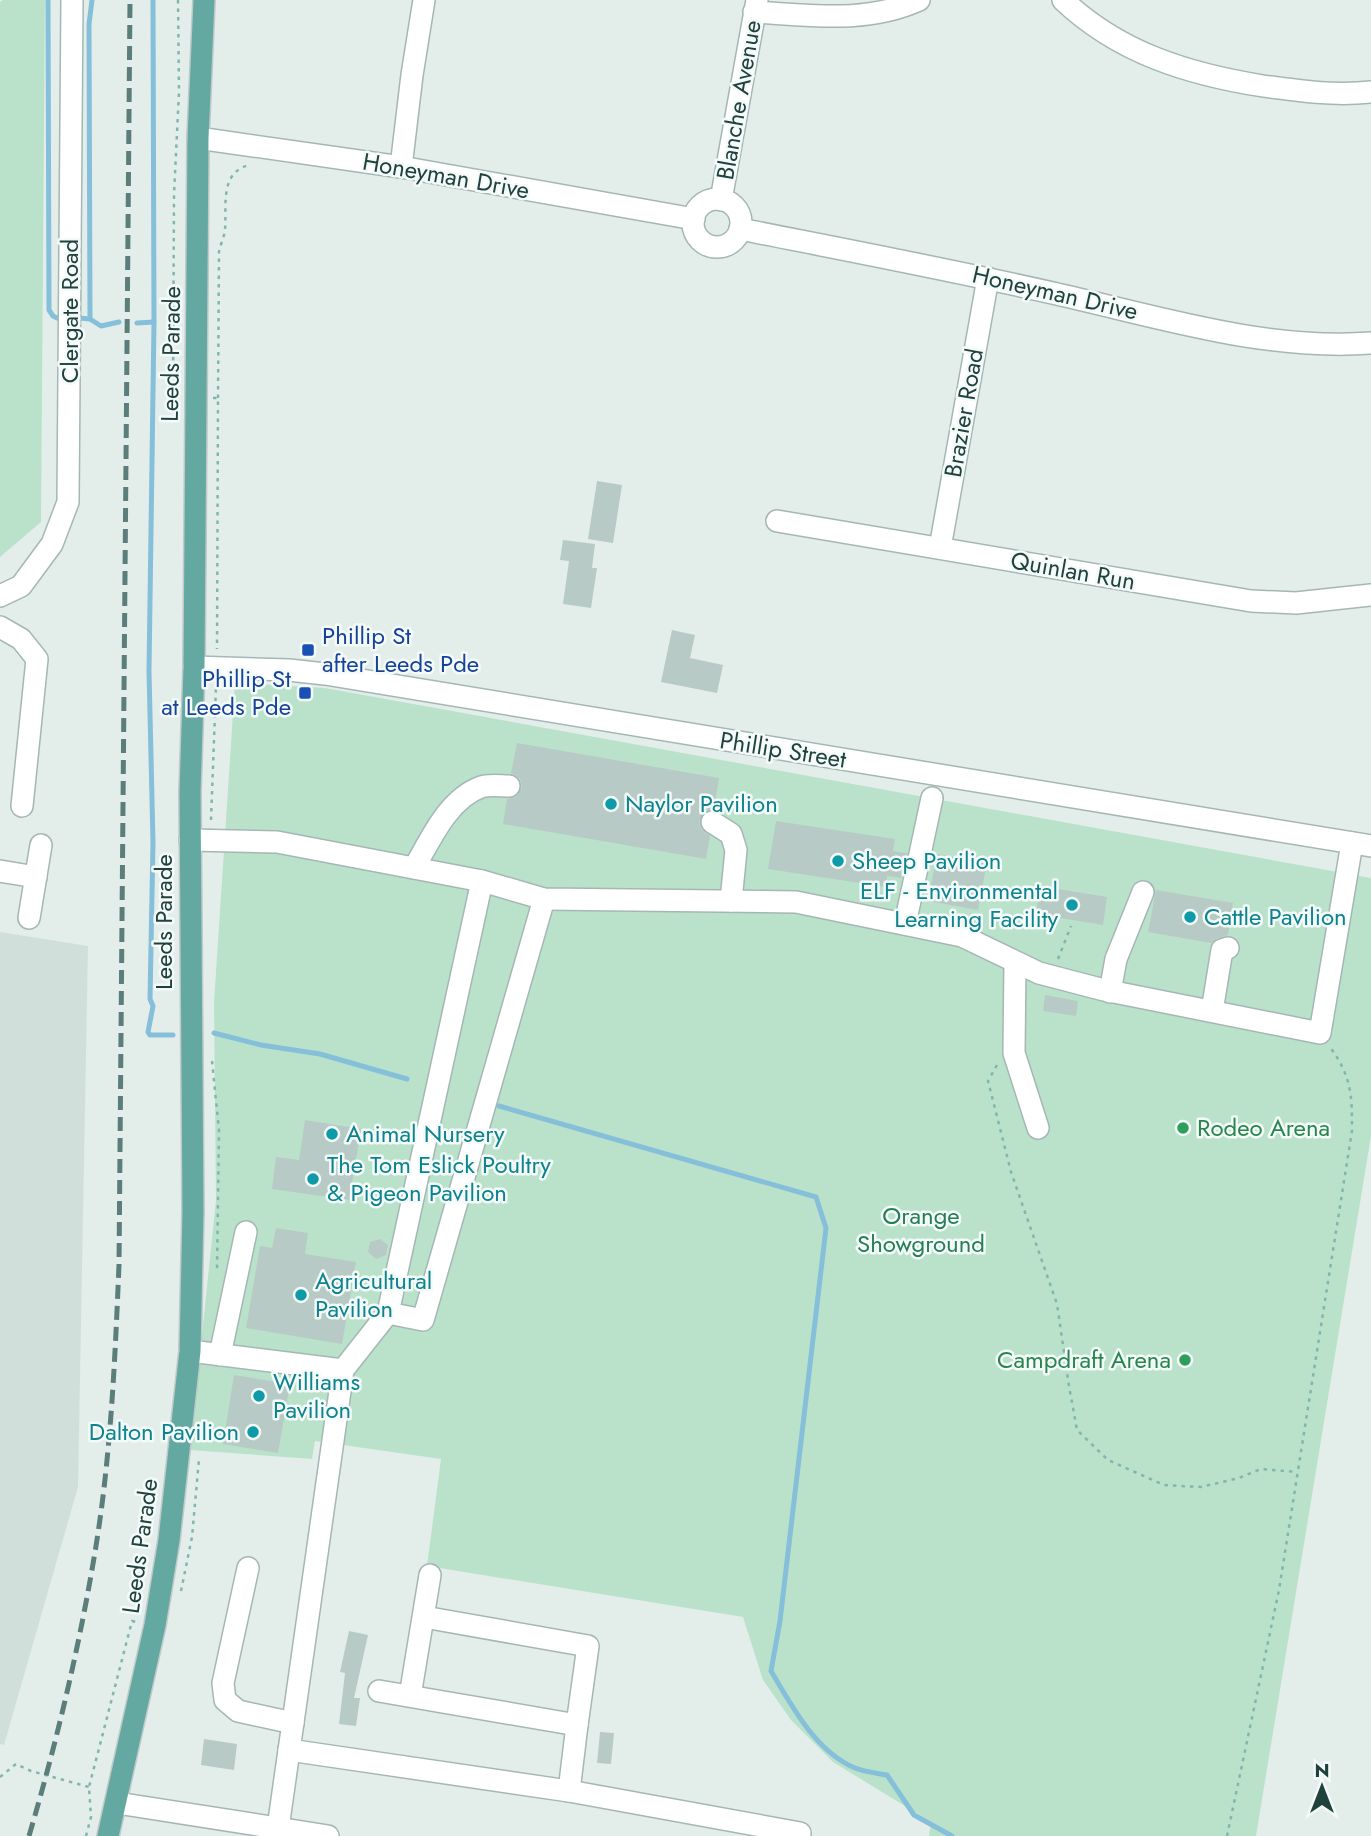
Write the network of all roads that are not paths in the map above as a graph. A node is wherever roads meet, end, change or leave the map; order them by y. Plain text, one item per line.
1 (72, 0) edge
2 (204, 0) edge
3 (424, 0) edge
4 (919, 0) edge
5 (1063, 0) edge
6 (756, 6) edge
7 (1371, 92) edge
8 (198, 138) junction
9 (401, 167) junction
10 (721, 200) junction
11 (694, 219) junction
12 (740, 229) junction
13 (988, 278) junction
14 (1371, 343) edge
15 (777, 520) dead end
16 (940, 548) junction
17 (1371, 595) edge
18 (0, 596) edge
19 (0, 627) edge
20 (194, 667) junction
21 (509, 786) dead end
22 (932, 798) dead end
23 (22, 806) dead end
24 (712, 822) dead end
25 (190, 840) junction
26 (41, 845) dead end
27 (1362, 845) edge
28 (414, 868) junction
29 (0, 874) edge
30 (36, 877) junction
31 (482, 881) junction
32 (1143, 892) dead end
33 (544, 899) junction
34 (731, 901) junction
35 (29, 918) dead end
36 (905, 924) junction
37 (1228, 948) dead end
38 (1015, 962) junction
39 (1110, 992) junction
40 (1212, 1012) junction
41 (1038, 1128) dead end
42 (246, 1232) dead end
43 (387, 1313) junction
44 (190, 1351) junction
45 (220, 1354) junction
46 (343, 1370) junction
47 (248, 1568) dead end
48 (430, 1575) dead end
49 (424, 1617) junction
50 (379, 1691) dead end
51 (410, 1696) junction
52 (293, 1723) junction
53 (577, 1725) junction
54 (289, 1750) junction
55 (569, 1791) junction
56 (117, 1803) junction
57 (278, 1828) junction
58 (800, 1833) dead end
59 (108, 1836) edge
60 (328, 1836) edge

1 - 18 street, Clergate Road
2 - 8 main road, Leeds Parade
3 - 9 street
4 - 6 street
5 - 7 street
6 - 10 street, Blanche Avenue
8 - 9 street, Honeyman Drive
8 - 20 main road, Leeds Parade
9 - 11 street, Honeyman Drive
10 - 11 street
10 - 12 street
11 - 12 street
12 - 13 street, Honeyman Drive
13 - 14 street, Honeyman Drive
13 - 16 street, Brazier Road
15 - 16 street, Quinlan Run
16 - 17 street, Quinlan Run
19 - 23 street
20 - 25 main road, Leeds Parade
20 - 27 street, Phillip Street
21 - 28 street
22 - 36 street
24 - 34 street
25 - 28 street
25 - 44 main road, Leeds Parade
26 - 30 street
27 - 40 street
28 - 31 street
29 - 30 street
30 - 35 street
31 - 33 street
31 - 43 street
32 - 39 street
33 - 34 street
33 - 43 street
34 - 36 street
36 - 38 street
37 - 40 street
38 - 39 street
38 - 41 street
39 - 40 street
42 - 45 street
43 - 46 street
44 - 45 street
44 - 56 main road, Leeds Parade
45 - 46 street
46 - 52 street
47 - 52 street
48 - 49 street
49 - 51 street
49 - 53 street
50 - 51 street
51 - 53 street
52 - 54 street
53 - 55 street
54 - 55 street
54 - 57 street
55 - 58 street
56 - 57 street
56 - 59 main road, Leeds Parade
57 - 60 street

